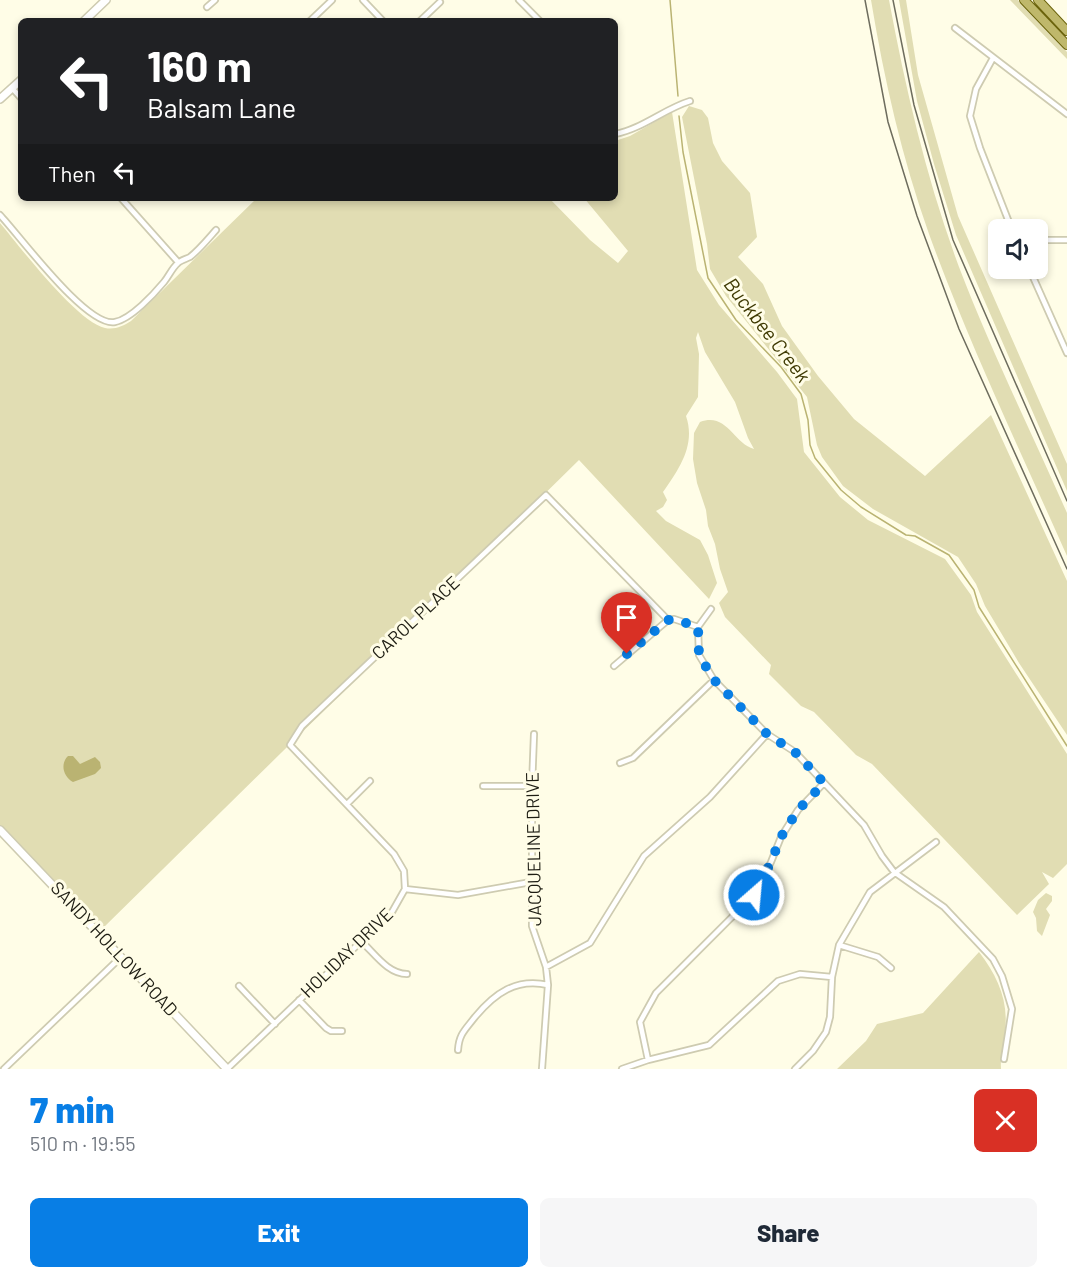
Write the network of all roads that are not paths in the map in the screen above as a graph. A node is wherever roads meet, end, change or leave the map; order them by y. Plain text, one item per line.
1 (106, 0) edge
2 (215, 0) edge
3 (332, 0) edge
4 (363, 0) edge
5 (519, 0) edge
6 (1024, 0) edge
7 (1038, 0) edge
8 (440, 2) dead end
9 (207, 8) dead end
10 (87, 18) edge
11 (313, 18) edge
12 (380, 18) edge
13 (423, 18) edge
14 (537, 18) edge
15 (955, 28) dead end
16 (1067, 31) edge
17 (1067, 45) edge
18 (993, 58) junction
19 (18, 83) edge
20 (12, 88) junction
21 (18, 95) edge
22 (0, 99) edge
23 (690, 101) dead end
24 (1067, 114) edge
25 (618, 133) edge
26 (124, 201) edge
27 (0, 214) edge
28 (1008, 219) edge
29 (216, 231) dead end
30 (1048, 240) edge
31 (1067, 240) edge
32 (178, 262) junction
33 (1034, 279) edge
34 (1067, 353) edge
35 (711, 609) dead end
36 (668, 620) junction
37 (698, 627) junction
38 (614, 666) dead end
39 (714, 680) junction
40 (534, 734) dead end
41 (767, 734) junction
42 (290, 745) joint
43 (620, 763) dead end
44 (370, 781) dead end
45 (824, 783) junction
46 (483, 786) dead end
47 (531, 786) junction
48 (347, 804) junction
49 (0, 830) edge
50 (936, 842) dead end
51 (894, 872) junction
52 (531, 882) junction
53 (405, 889) junction
54 (362, 942) junction
55 (839, 945) junction
56 (121, 957) junction
57 (546, 967) junction
58 (891, 968) dead end
59 (407, 974) dead end
60 (832, 977) junction
61 (239, 986) dead end
62 (548, 986) junction
63 (299, 1000) junction
64 (275, 1024) junction
65 (342, 1031) dead end
66 (458, 1050) dead end
67 (1004, 1059) dead end
68 (648, 1060) junction
69 (4, 1069) edge
70 (227, 1069) edge
71 (542, 1069) edge
72 (622, 1069) edge
73 (795, 1069) edge

1 - 10 street
2 - 9 street
3 - 11 street
4 - 12 street
5 - 14 street
6 - 17 main road
7 - 16 main road
8 - 13 street
15 - 18 street
18 - 24 street
18 - 28 street
19 - 20 street
20 - 21 street
20 - 22 street
23 - 25 street
26 - 32 street
27 - 32 street
29 - 32 street
30 - 31 street
33 - 34 street
35 - 37 street
36 - 37 street
36 - 38 street
36 - 42 street, CAROL PLACE
37 - 39 street
39 - 41 street
39 - 43 street
40 - 47 street, JACQUELINE DRIVE
41 - 45 street
41 - 57 street
42 - 48 street, HOLIDAY DRIVE
44 - 48 street
45 - 51 street
45 - 68 street
46 - 47 street
47 - 52 street, JACQUELINE DRIVE
48 - 53 street, HOLIDAY DRIVE
49 - 56 street, SANDY HOLLOW ROAD
50 - 51 street
51 - 55 street
51 - 67 street
52 - 53 street
52 - 57 street, JACQUELINE DRIVE
53 - 54 street, HOLIDAY DRIVE
54 - 59 street
54 - 63 street, HOLIDAY DRIVE
55 - 58 street
55 - 60 street
56 - 69 street
56 - 70 street, SANDY HOLLOW ROAD
57 - 62 street, JACQUELINE DRIVE
60 - 68 street
60 - 73 street
61 - 64 street
62 - 66 street
62 - 71 street, JACQUELINE DRIVE
63 - 64 street, HOLIDAY DRIVE
63 - 65 street
64 - 70 street, HOLIDAY DRIVE
68 - 72 street

